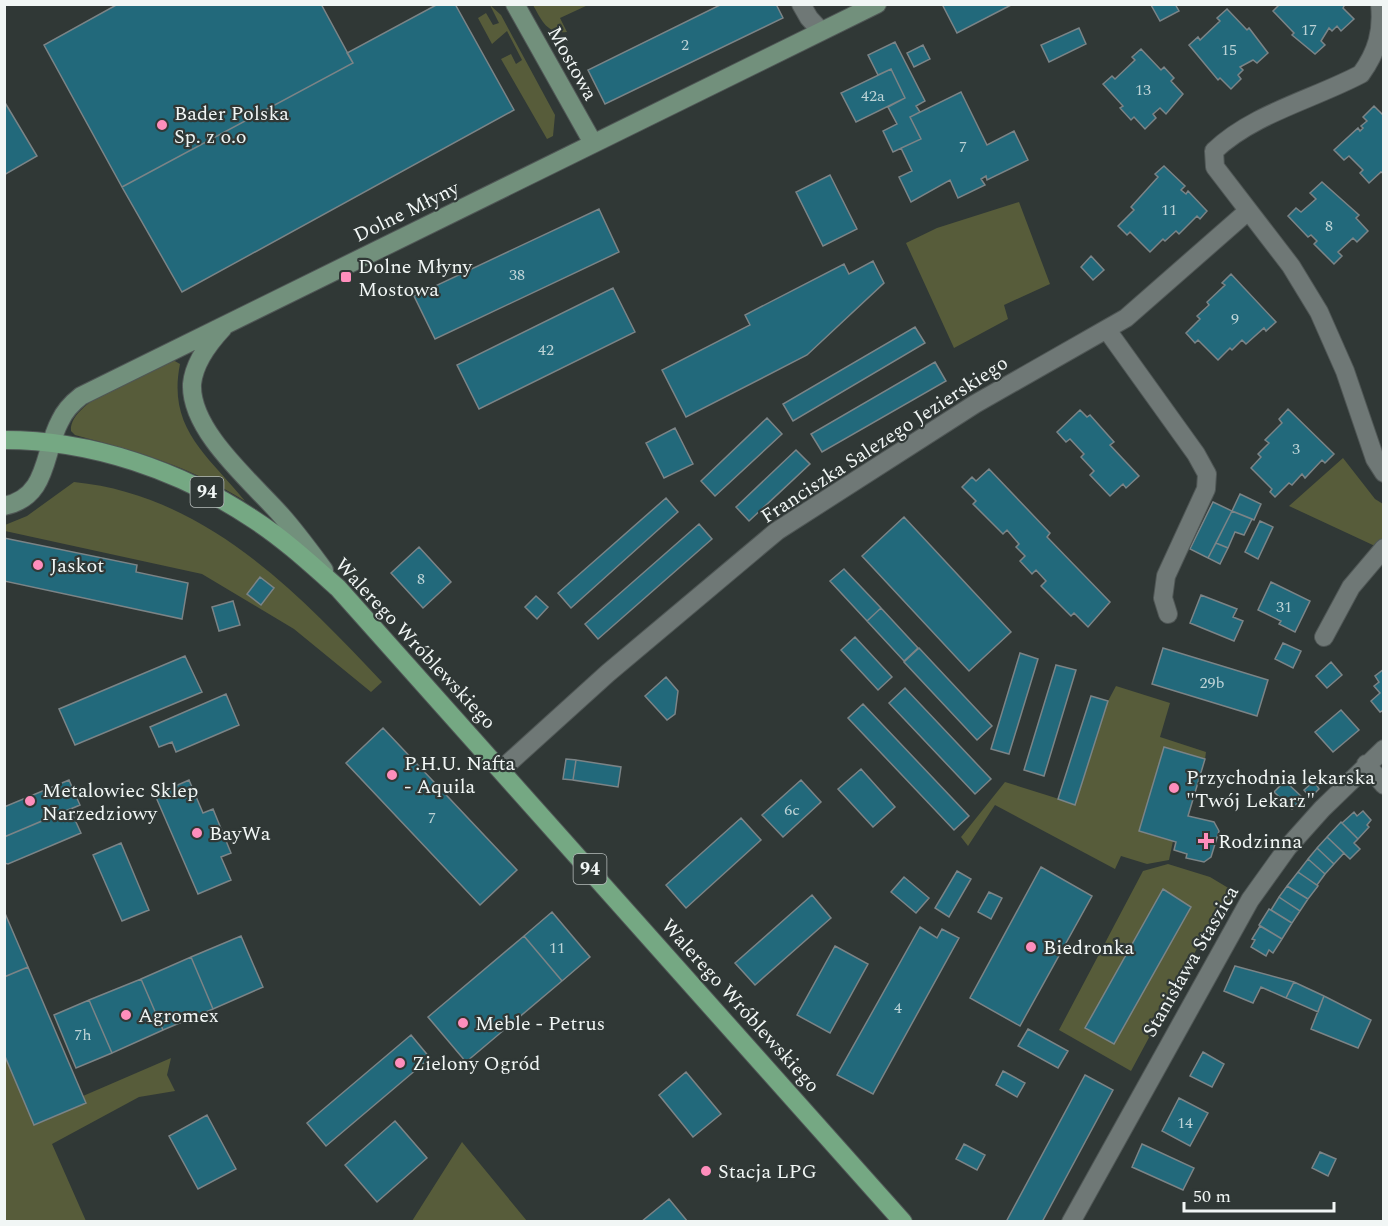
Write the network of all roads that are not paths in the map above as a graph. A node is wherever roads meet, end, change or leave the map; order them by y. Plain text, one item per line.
1 (515, 4) edge
2 (801, 4) edge
3 (878, 4) edge
4 (1380, 4) edge
5 (821, 31) junction
6 (593, 143) junction
7 (1248, 211) junction
8 (226, 325) junction
9 (1107, 330) junction
10 (4, 440) edge
11 (52, 443) junction
12 (1383, 473) edge
13 (4, 506) edge
14 (1383, 548) edge
15 (338, 588) junction
16 (1168, 614) dead end
17 (1324, 637) dead end
18 (1383, 749) edge
19 (1366, 764) junction
20 (502, 769) junction
21 (1383, 785) edge
22 (903, 1221) edge
23 (1071, 1221) edge

1 - 6 street, Mostowa
2 - 5 street
3 - 5 street, Dolne Młyny
4 - 7 street
5 - 6 street, Dolne Młyny
6 - 8 street, Dolne Młyny
7 - 9 street, Franciszka Salezego Jezierskiego
7 - 12 street
8 - 11 street, Dolne Młyny
8 - 15 street
9 - 16 street
9 - 20 street, Franciszka Salezego Jezierskiego
10 - 11 main road, Walerego Wróblewskiego / 94
11 - 13 street, Dolne Młyny
11 - 15 main road, Walerego Wróblewskiego / 94
14 - 17 street
15 - 20 main road, Walerego Wróblewskiego / 94
18 - 19 street, Stanisława Staszica
19 - 21 street
19 - 23 street, Stanisława Staszica
20 - 22 main road, Walerego Wróblewskiego / 94

